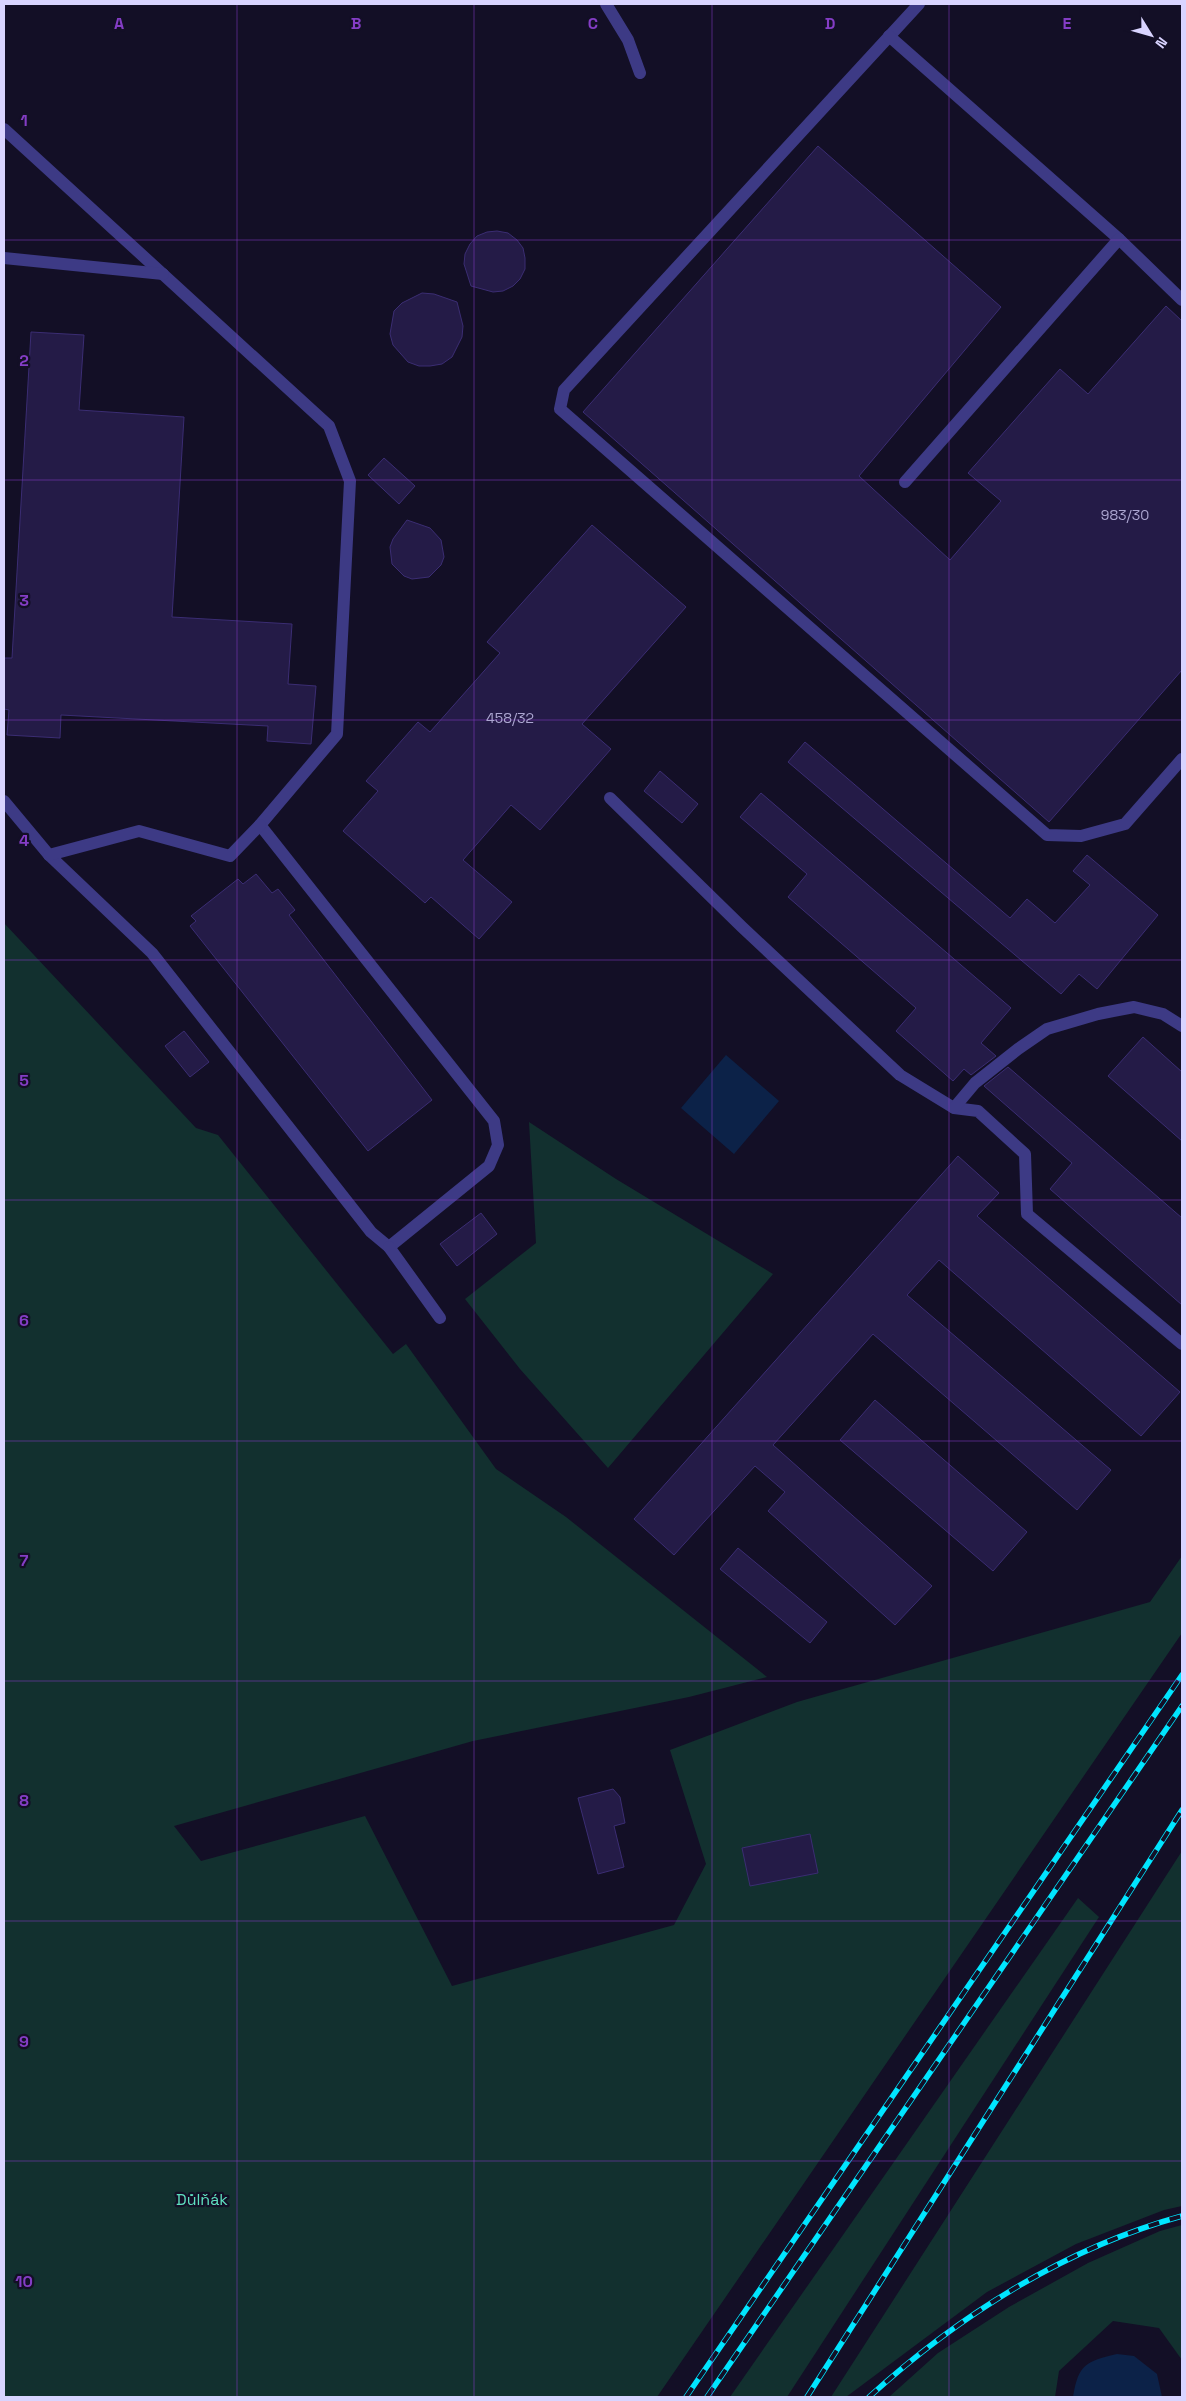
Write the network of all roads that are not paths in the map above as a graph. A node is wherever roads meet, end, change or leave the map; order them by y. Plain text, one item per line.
1 (606, 4) edge
2 (918, 4) edge
3 (889, 36) junction
4 (640, 73) dead end
5 (4, 129) edge
6 (1119, 239) junction
7 (4, 258) edge
8 (163, 274) junction
9 (1182, 300) edge
10 (905, 482) dead end
11 (1182, 759) edge
12 (610, 798) dead end
13 (4, 802) edge
14 (260, 825) junction
15 (49, 855) junction
16 (1182, 1026) edge
17 (954, 1108) junction
18 (389, 1247) junction
19 (440, 1318) dead end
20 (1182, 1344) edge

1 - 4 street
2 - 3 street
3 - 6 street
3 - 11 street
5 - 8 street
6 - 9 street
6 - 10 street
7 - 8 street
8 - 14 street
12 - 17 street
13 - 15 street
14 - 15 street
14 - 18 street
15 - 18 street
16 - 17 street
17 - 20 street
18 - 19 street

